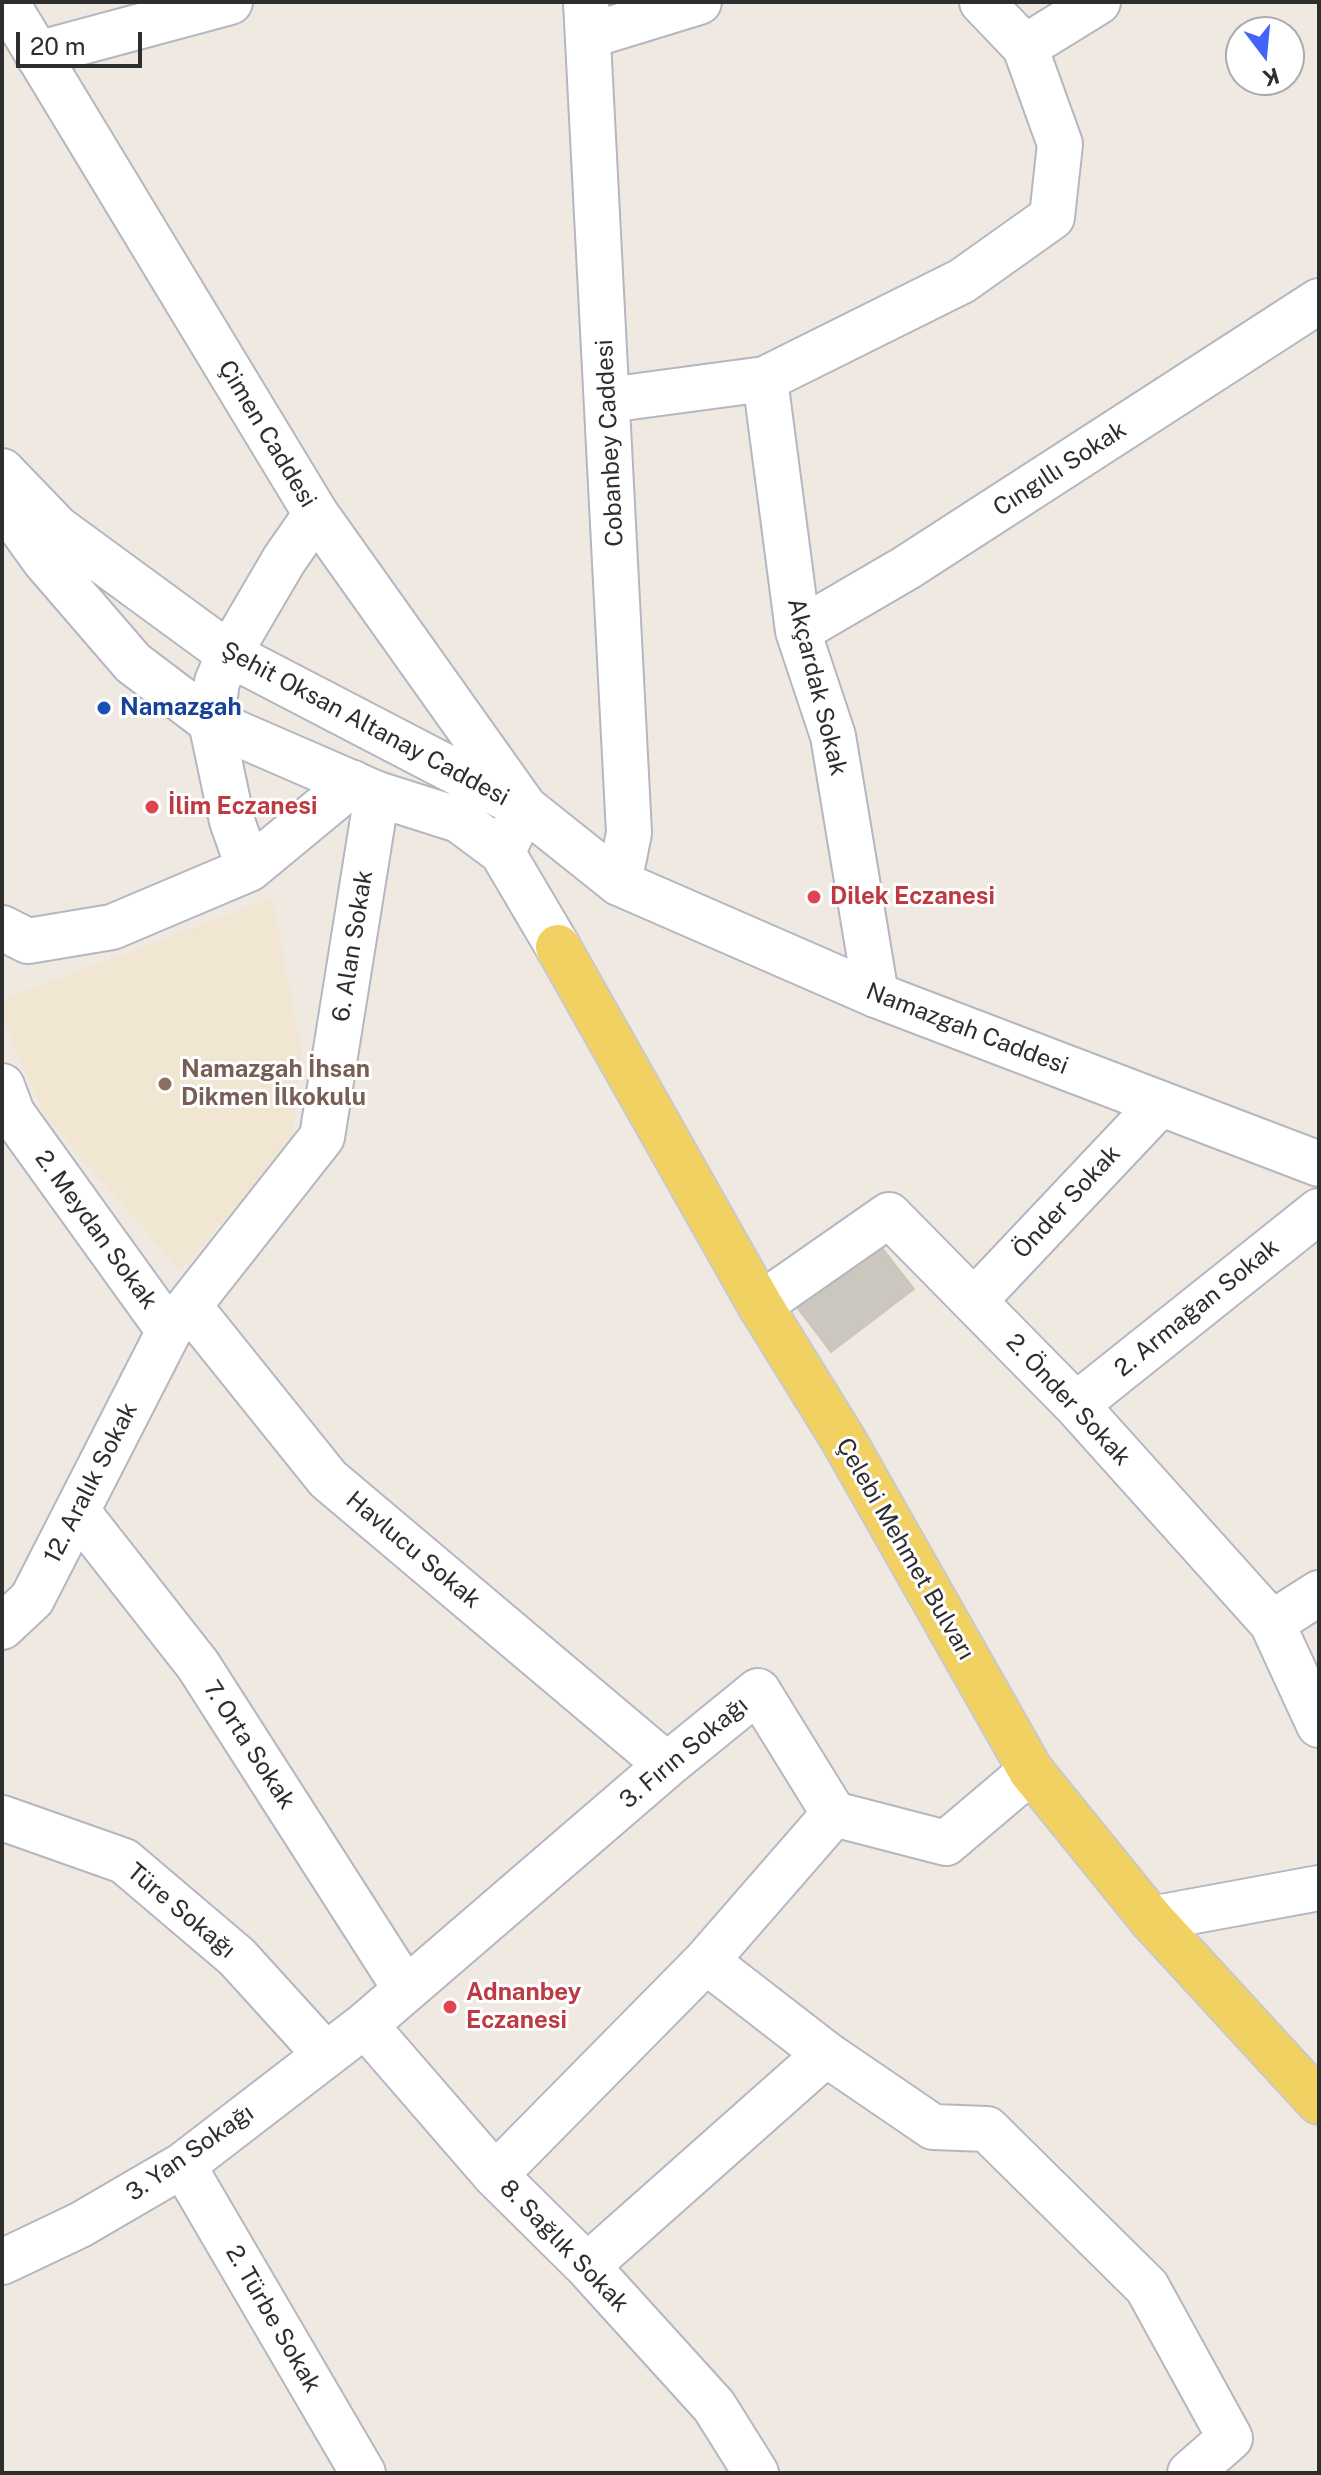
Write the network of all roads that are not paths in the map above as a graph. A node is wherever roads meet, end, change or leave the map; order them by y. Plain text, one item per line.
1 (6, 2) edge
2 (230, 2) edge
3 (699, 2) edge
4 (982, 2) edge
5 (1098, 2) edge
6 (587, 19) edge
7 (1025, 47) junction
8 (37, 54) junction
9 (1319, 301) edge
10 (765, 379) junction
11 (608, 400) junction
12 (2, 471) edge
13 (2, 501) edge
14 (316, 514) junction
15 (798, 631) junction
16 (229, 654) junction
17 (211, 722) junction
18 (365, 788) junction
19 (525, 808) junction
20 (502, 852) junction
21 (249, 869) junction
22 (619, 883) junction
23 (11, 938) edge
24 (558, 947) joint
25 (876, 995) junction
26 (2, 1086) edge
27 (1160, 1104) junction
28 (1319, 1164) edge
29 (1319, 1211) edge
30 (974, 1301) junction
31 (760, 1305) junction
32 (179, 1318) junction
33 (1076, 1405) junction
34 (77, 1511) junction
35 (1319, 1593) edge
36 (1272, 1623) junction
37 (2, 1627) edge
38 (1319, 1725) edge
39 (667, 1765) junction
40 (1031, 1771) junction
41 (834, 1814) junction
42 (2, 1818) edge
43 (1319, 1888) edge
44 (1151, 1919) junction
45 (706, 1961) junction
46 (406, 1990) junction
47 (365, 2025) junction
48 (826, 2054) junction
49 (326, 2055) junction
50 (1319, 2102) edge
51 (183, 2165) junction
52 (495, 2175) junction
53 (2, 2262) edge
54 (587, 2266) junction
55 (363, 2473) edge
56 (756, 2473) edge
57 (1190, 2473) edge

1 - 8 street, Çimen Caddesi
2 - 8 street
3 - 6 street
4 - 7 street
5 - 7 street
6 - 11 street, Cobanbey Caddesi
7 - 10 street
8 - 14 street, Çimen Caddesi
9 - 15 street, Cıngıllı Sokak
10 - 11 street
10 - 15 street, Akçardak Sokak
11 - 22 street, Cobanbey Caddesi
12 - 16 street, Şehit Oksan Altanay Caddesi
13 - 17 street, Şehit Oksan Altanay Caddesi
14 - 16 street
14 - 19 street, Çimen Caddesi
15 - 25 street, Akçardak Sokak
16 - 17 street
16 - 19 street, Şehit Oksan Altanay Caddesi
17 - 18 street, Şehit Oksan Altanay Caddesi
17 - 21 street
18 - 20 street, Şehit Oksan Altanay Caddesi
18 - 21 street
18 - 32 street, 6. Alan Sokak
19 - 20 street
19 - 22 street, Şehit Oksan Altanay Caddesi
20 - 24 street, Şehit Oksan Altanay Caddesi
21 - 23 street
22 - 25 street, Namazgah Caddesi
24 - 31 main road, Çelebi Mehmet Bulvarı
25 - 27 street, Namazgah Caddesi
26 - 32 street, 2. Meydan Sokak
27 - 28 street, Namazgah Caddesi
27 - 30 street, Önder Sokak
29 - 33 street, 2. Armağan Sokak
30 - 31 street, 2. Önder Sokak
30 - 33 street, 2. Önder Sokak
31 - 40 main road, Çelebi Mehmet Bulvarı
32 - 34 street, 12. Aralık Sokak
32 - 39 street, Havlucu Sokak
33 - 36 street, 2. Önder Sokak
34 - 37 street, 12. Aralık Sokak
34 - 46 street, 7. Orta Sokak
35 - 36 street
36 - 38 street, 2. Önder Sokak
39 - 41 street, 3. Fırın Sokağı
39 - 46 street, 3. Fırın Sokağı
40 - 41 street
40 - 44 main road, Çelebi Mehmet Bulvarı
41 - 45 street
42 - 49 street, Türe Sokağı
43 - 44 street
44 - 50 main road, Çelebi Mehmet Bulvarı
45 - 48 street
45 - 52 street
46 - 47 street, 3. Fırın Sokağı
47 - 49 street, 3. Yan Sokağı
47 - 52 street, 8. Sağlık Sokak
48 - 54 street
48 - 57 street
49 - 51 street, 3. Yan Sokağı
51 - 53 street, 3. Yan Sokağı
51 - 55 street, 2. Türbe Sokak
52 - 54 street, 8. Sağlık Sokak
54 - 56 street, 8. Sağlık Sokak

